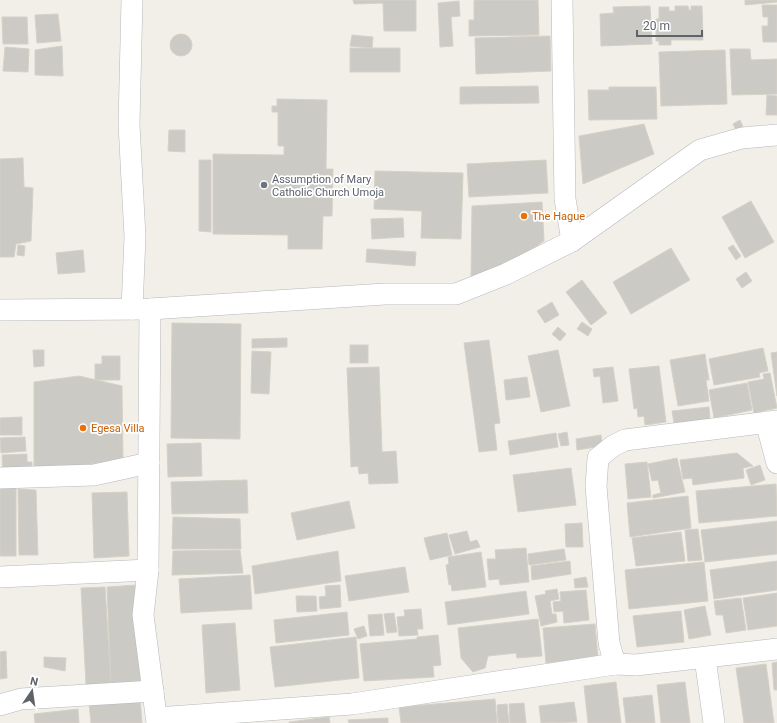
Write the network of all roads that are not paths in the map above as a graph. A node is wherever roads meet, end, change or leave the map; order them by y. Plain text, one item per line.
1 (132, 0) edge
2 (562, 0) edge
3 (777, 135) edge
4 (572, 241) junction
5 (141, 309) junction
6 (0, 310) edge
7 (771, 422) edge
8 (149, 463) junction
9 (777, 463) edge
10 (0, 478) edge
11 (148, 570) junction
12 (0, 577) edge
13 (777, 649) edge
14 (704, 658) junction
15 (615, 664) junction
16 (153, 691) junction
17 (0, 705) edge
18 (157, 721) edge
19 (714, 723) edge

1 - 5 street
2 - 4 street
3 - 4 street
4 - 5 street
5 - 6 street
5 - 8 street
7 - 9 street
7 - 15 street
8 - 10 street
8 - 11 street
11 - 12 street
11 - 16 street
13 - 14 street
14 - 15 street
14 - 19 street
15 - 18 street
16 - 17 street
16 - 18 street

